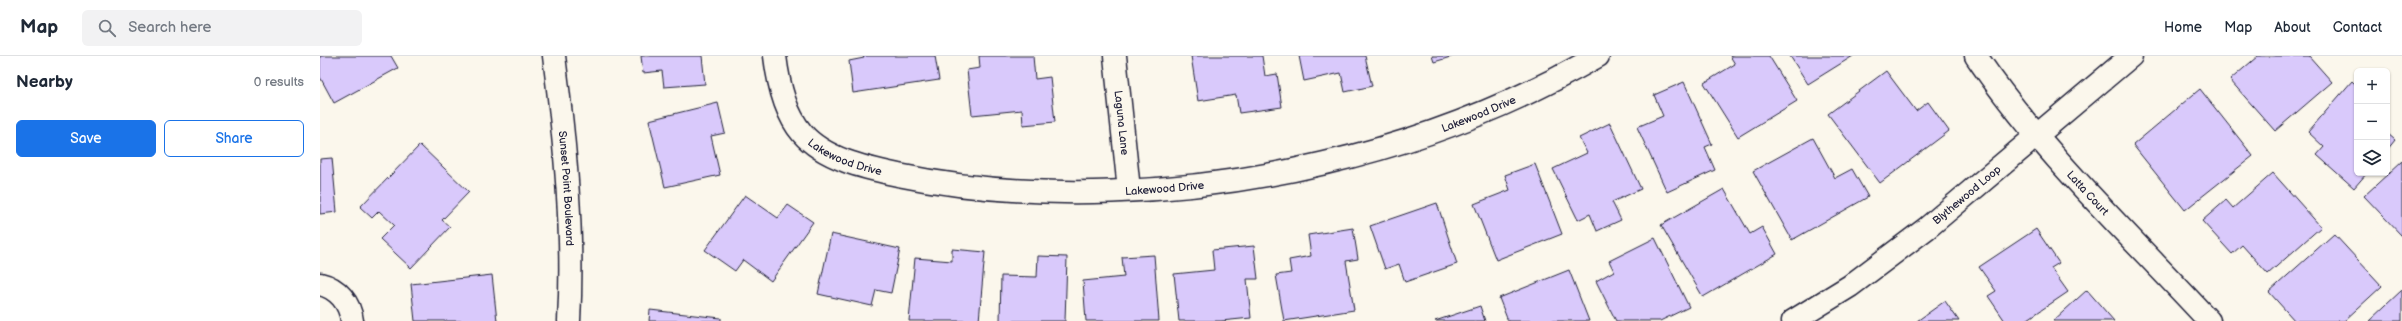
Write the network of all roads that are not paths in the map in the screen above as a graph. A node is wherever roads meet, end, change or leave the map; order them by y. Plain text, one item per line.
1 (554, 56) edge
2 (775, 56) edge
3 (1115, 56) edge
4 (1598, 56) edge
5 (1976, 56) edge
6 (2131, 56) edge
7 (2037, 135) junction
8 (1129, 190) junction
9 (320, 284) edge
10 (352, 321) edge
11 (569, 321) edge
12 (1793, 321) edge
13 (2209, 321) edge

1 - 11 street, Sunset Point Boulevard
2 - 8 street, Lakewood Drive
3 - 8 street, Laguna Lane
4 - 8 street, Lakewood Drive
5 - 7 street, Latta Court
6 - 7 street, Blythewood Loop
7 - 12 street, Blythewood Loop
7 - 13 street, Latta Court
9 - 10 street

